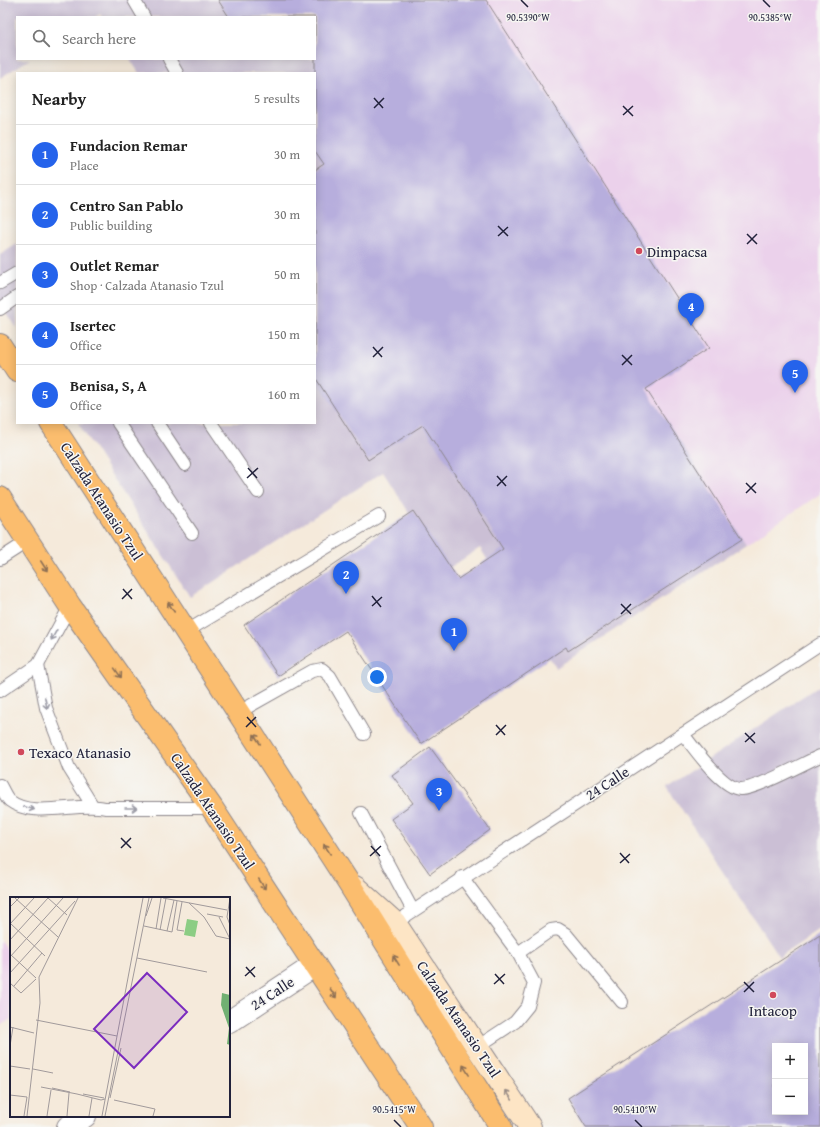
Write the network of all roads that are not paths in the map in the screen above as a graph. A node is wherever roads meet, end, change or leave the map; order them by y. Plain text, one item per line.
1 (134, 0) edge
2 (143, 16) edge
3 (170, 60) edge
4 (177, 72) edge
5 (16, 274) edge
6 (0, 284) edge
7 (16, 298) edge
8 (0, 309) edge
9 (0, 344) edge
10 (16, 369) edge
11 (52, 424) edge
12 (119, 424) edge
13 (158, 424) edge
14 (212, 424) edge
15 (185, 465) dead end
16 (258, 492) dead end
17 (0, 498) edge
18 (379, 516) dead end
19 (192, 533) dead end
20 (28, 541) junction
21 (2, 553) edge
22 (70, 606) junction
23 (187, 631) junction
24 (820, 644) edge
25 (38, 665) junction
26 (0, 691) edge
27 (239, 712) junction
28 (364, 734) dead end
29 (683, 734) junction
30 (820, 756) edge
31 (0, 785) edge
32 (92, 805) junction
33 (212, 808) junction
34 (361, 813) dead end
35 (462, 877) junction
36 (348, 882) junction
37 (412, 910) junction
38 (395, 923) junction
39 (518, 953) junction
40 (315, 965) junction
41 (622, 1002) dead end
42 (230, 1021) edge
43 (477, 1047) junction
44 (83, 1117) edge
45 (68, 1127) edge
46 (421, 1127) edge
47 (501, 1127) edge
48 (530, 1127) edge

1 - 2 lane
3 - 4 lane
5 - 6 lane
7 - 8 lane
9 - 10 main road
23 -> 11 main road, Calzada Atanasio Tzul
12 - 19 lane
13 - 15 lane
14 - 16 lane
17 - 20 main road, Calzada Atanasio Tzul
18 - 23 lane
20 - 21 lane
20 -> 22 main road, Calzada Atanasio Tzul
22 -> 25 lane
22 -> 33 main road, Calzada Atanasio Tzul
23 - 27 main road, Calzada Atanasio Tzul
24 - 29 lane, 24 Calle
25 - 26 lane
25 -> 32 lane
27 - 28 lane
36 -> 27 main road, Calzada Atanasio Tzul
29 - 30 lane
29 - 35 lane, 24 Calle
31 -> 32 lane
32 -> 33 lane
33 -> 40 main road, Calzada Atanasio Tzul
34 - 37 lane
35 - 37 lane, 24 Calle
35 - 39 lane
36 - 38 street, Calzada Atanasio Tzul
47 -> 36 main road, Calzada Atanasio Tzul
37 - 38 lane, 24 Calle
38 - 43 street, Calzada Atanasio Tzul
39 - 41 lane
39 - 43 lane
40 - 42 street, 24 Calle
40 -> 46 main road, Calzada Atanasio Tzul
48 -> 43 street, Calzada Atanasio Tzul
44 - 45 street

